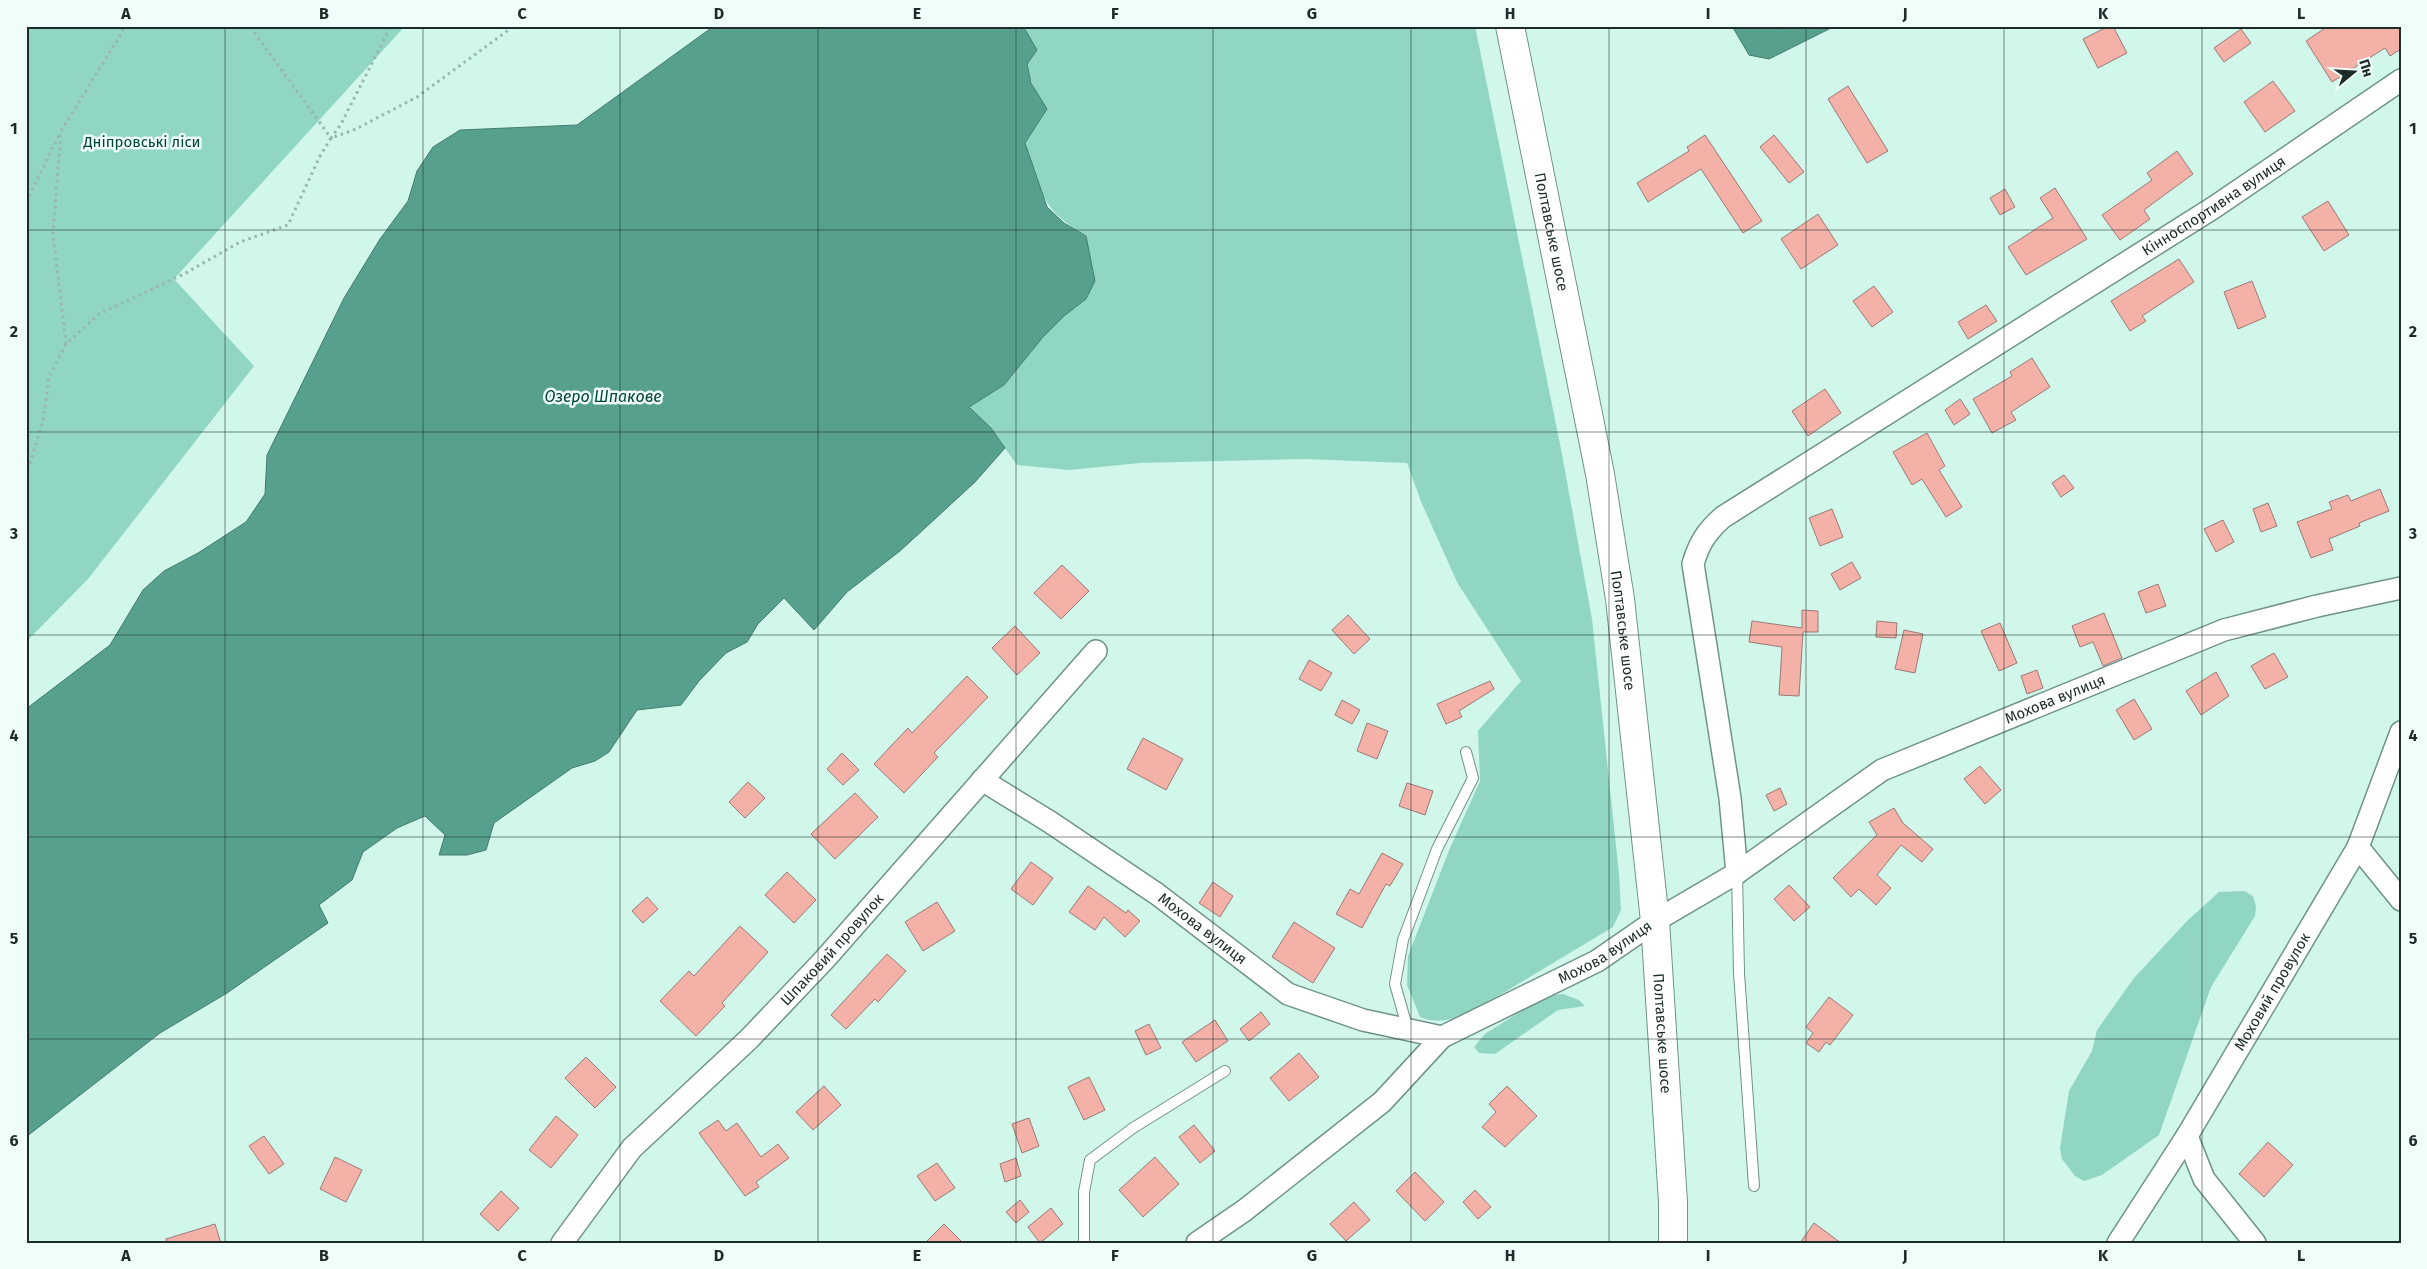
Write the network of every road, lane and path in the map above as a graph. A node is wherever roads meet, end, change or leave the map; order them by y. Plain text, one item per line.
1 (124, 26) edge
2 (253, 26) edge
3 (391, 26) edge
4 (514, 26) edge
5 (1510, 26) edge
6 (2401, 80) edge
7 (61, 131) junction
8 (331, 138) junction
9 (26, 202) edge
10 (66, 344) junction
11 (26, 476) edge
12 (2401, 588) edge
13 (1096, 651) dead end
14 (2401, 732) edge
15 (1466, 752) dead end
16 (982, 780) junction
17 (2358, 847) junction
18 (1736, 873) junction
19 (2401, 900) edge
20 (1655, 921) junction
21 (1408, 1030) junction
22 (1442, 1037) junction
23 (1225, 1071) dead end
24 (2187, 1136) junction
25 (1754, 1186) dead end
26 (1678, 1238) edge
27 (562, 1243) edge
28 (1084, 1243) edge
29 (1196, 1243) edge
30 (2118, 1243) edge
31 (2255, 1243) edge

1 - 7 path
2 - 8 path
3 - 8 path
4 - 8 path
5 - 20 main road, Полтавське шосе
6 - 18 street, Кінноспортивна вулиця
7 - 9 path
7 - 10 path
8 - 10 path
10 - 11 path
12 - 18 street, Мохова вулиця
13 - 16 street, Шпаковий провулок
14 - 17 street, Моховий провулок
15 - 21 lane
16 - 21 street, Мохова вулиця
16 - 27 street, Шпаковий провулок
17 - 19 street
17 - 24 street, Моховий провулок
18 - 20 street, Мохова вулиця
18 - 25 lane
20 - 22 street, Мохова вулиця
20 - 26 main road, Полтавське шосе
21 - 22 street, Мохова вулиця
22 - 29 street, Мохова вулиця
23 - 28 lane
24 - 30 street, Моховий провулок
24 - 31 street

